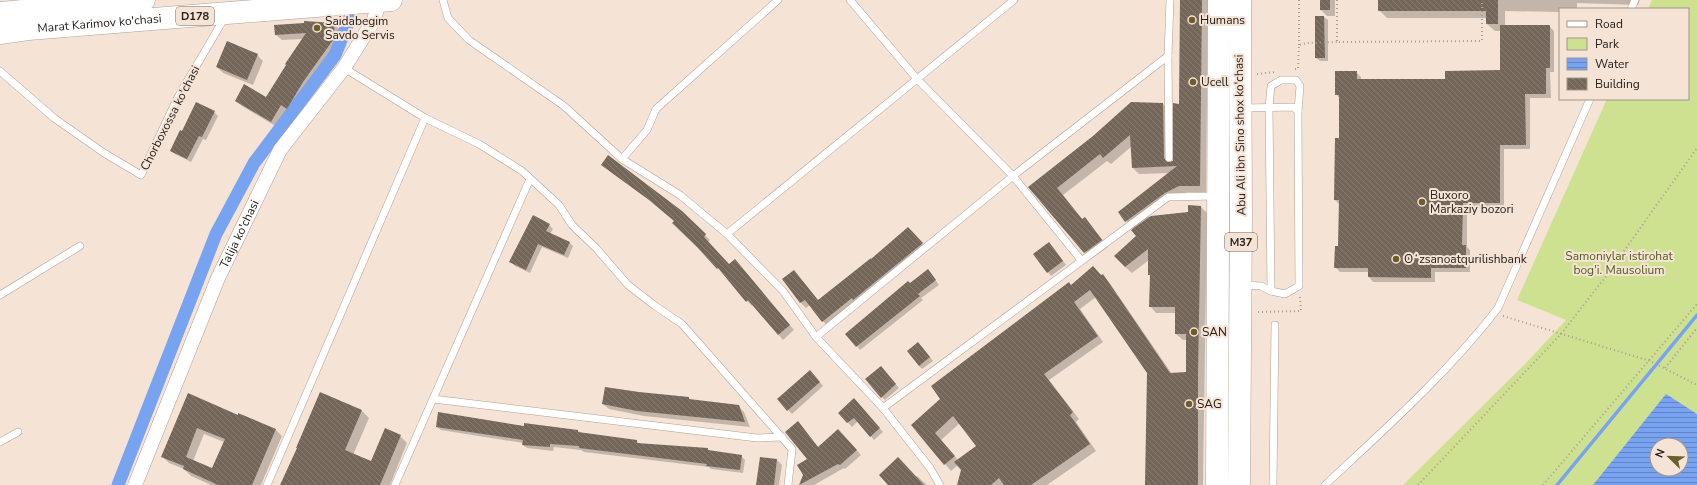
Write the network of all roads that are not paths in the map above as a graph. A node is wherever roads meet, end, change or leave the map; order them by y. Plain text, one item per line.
1 (144, 0) edge
2 (443, 0) edge
3 (778, 0) edge
4 (850, 0) edge
5 (1014, 0) edge
6 (1170, 0) edge
7 (1219, 0) edge
8 (1240, 0) edge
9 (385, 1) edge
10 (107, 2) edge
11 (0, 13) edge
12 (228, 14) junction
13 (0, 33) edge
14 (1168, 56) junction
15 (344, 68) junction
16 (0, 71) edge
17 (917, 79) junction
18 (1590, 100) edge
19 (1269, 107) junction
20 (1240, 108) junction
21 (1298, 111) junction
22 (425, 118) junction
23 (622, 158) junction
24 (1169, 158) dead end
25 (1012, 176) junction
26 (530, 179) junction
27 (1218, 196) junction
28 (727, 234) junction
29 (80, 246) dead end
30 (1081, 260) junction
31 (1241, 285) junction
32 (1271, 291) junction
33 (0, 295) edge
34 (1275, 325) dead end
35 (816, 337) junction
36 (433, 399) junction
37 (883, 408) junction
38 (18, 432) dead end
39 (782, 437) junction
40 (0, 442) edge
41 (134, 485) edge
42 (267, 485) edge
43 (395, 485) edge
44 (788, 485) edge
45 (940, 485) edge
46 (1217, 485) edge
47 (1239, 485) edge
48 (1273, 485) edge
49 (1325, 485) edge

1 - 10 main road, Marat Karimov ko'chasi
2 - 23 lane
3 - 23 lane
4 - 17 lane
5 - 17 lane
6 - 14 lane
7 - 27 main road, Abu Ali ibn Sino shox ko'chasi / M37
8 - 20 main road, Abu Ali ibn Sino shox ko'chasi / M37
9 - 12 main road, Marat Karimov ko'chasi / D178
9 - 15 street, Talija ko'chasi
10 - 11 main road, Marat Karimov ko'chasi
12 - 13 main road, Marat Karimov ko'chasi / D178
12 - 16 lane, Chorboxossa ko'chasi
14 - 24 lane
14 - 25 lane
15 - 22 lane
15 - 41 street, Talija ko'chasi
17 - 25 lane
17 - 28 lane
18 - 49 lane
19 - 20 lane
19 - 21 lane
19 - 21 lane
19 - 32 lane
20 - 31 main road, Abu Ali ibn Sino shox ko'chasi / M37
21 - 32 lane
22 - 26 lane
22 - 42 lane
23 - 28 lane
25 - 30 lane
25 - 35 lane
26 - 36 lane
26 - 39 lane
27 - 30 lane
27 - 46 main road, Abu Ali ibn Sino shox ko'chasi / M37
28 - 35 lane
29 - 33 lane
30 - 37 lane
31 - 32 lane
31 - 47 main road, Abu Ali ibn Sino shox ko'chasi / M37
34 - 48 lane
35 - 37 lane
36 - 39 lane
36 - 43 lane
37 - 45 lane
38 - 40 lane
39 - 44 lane

